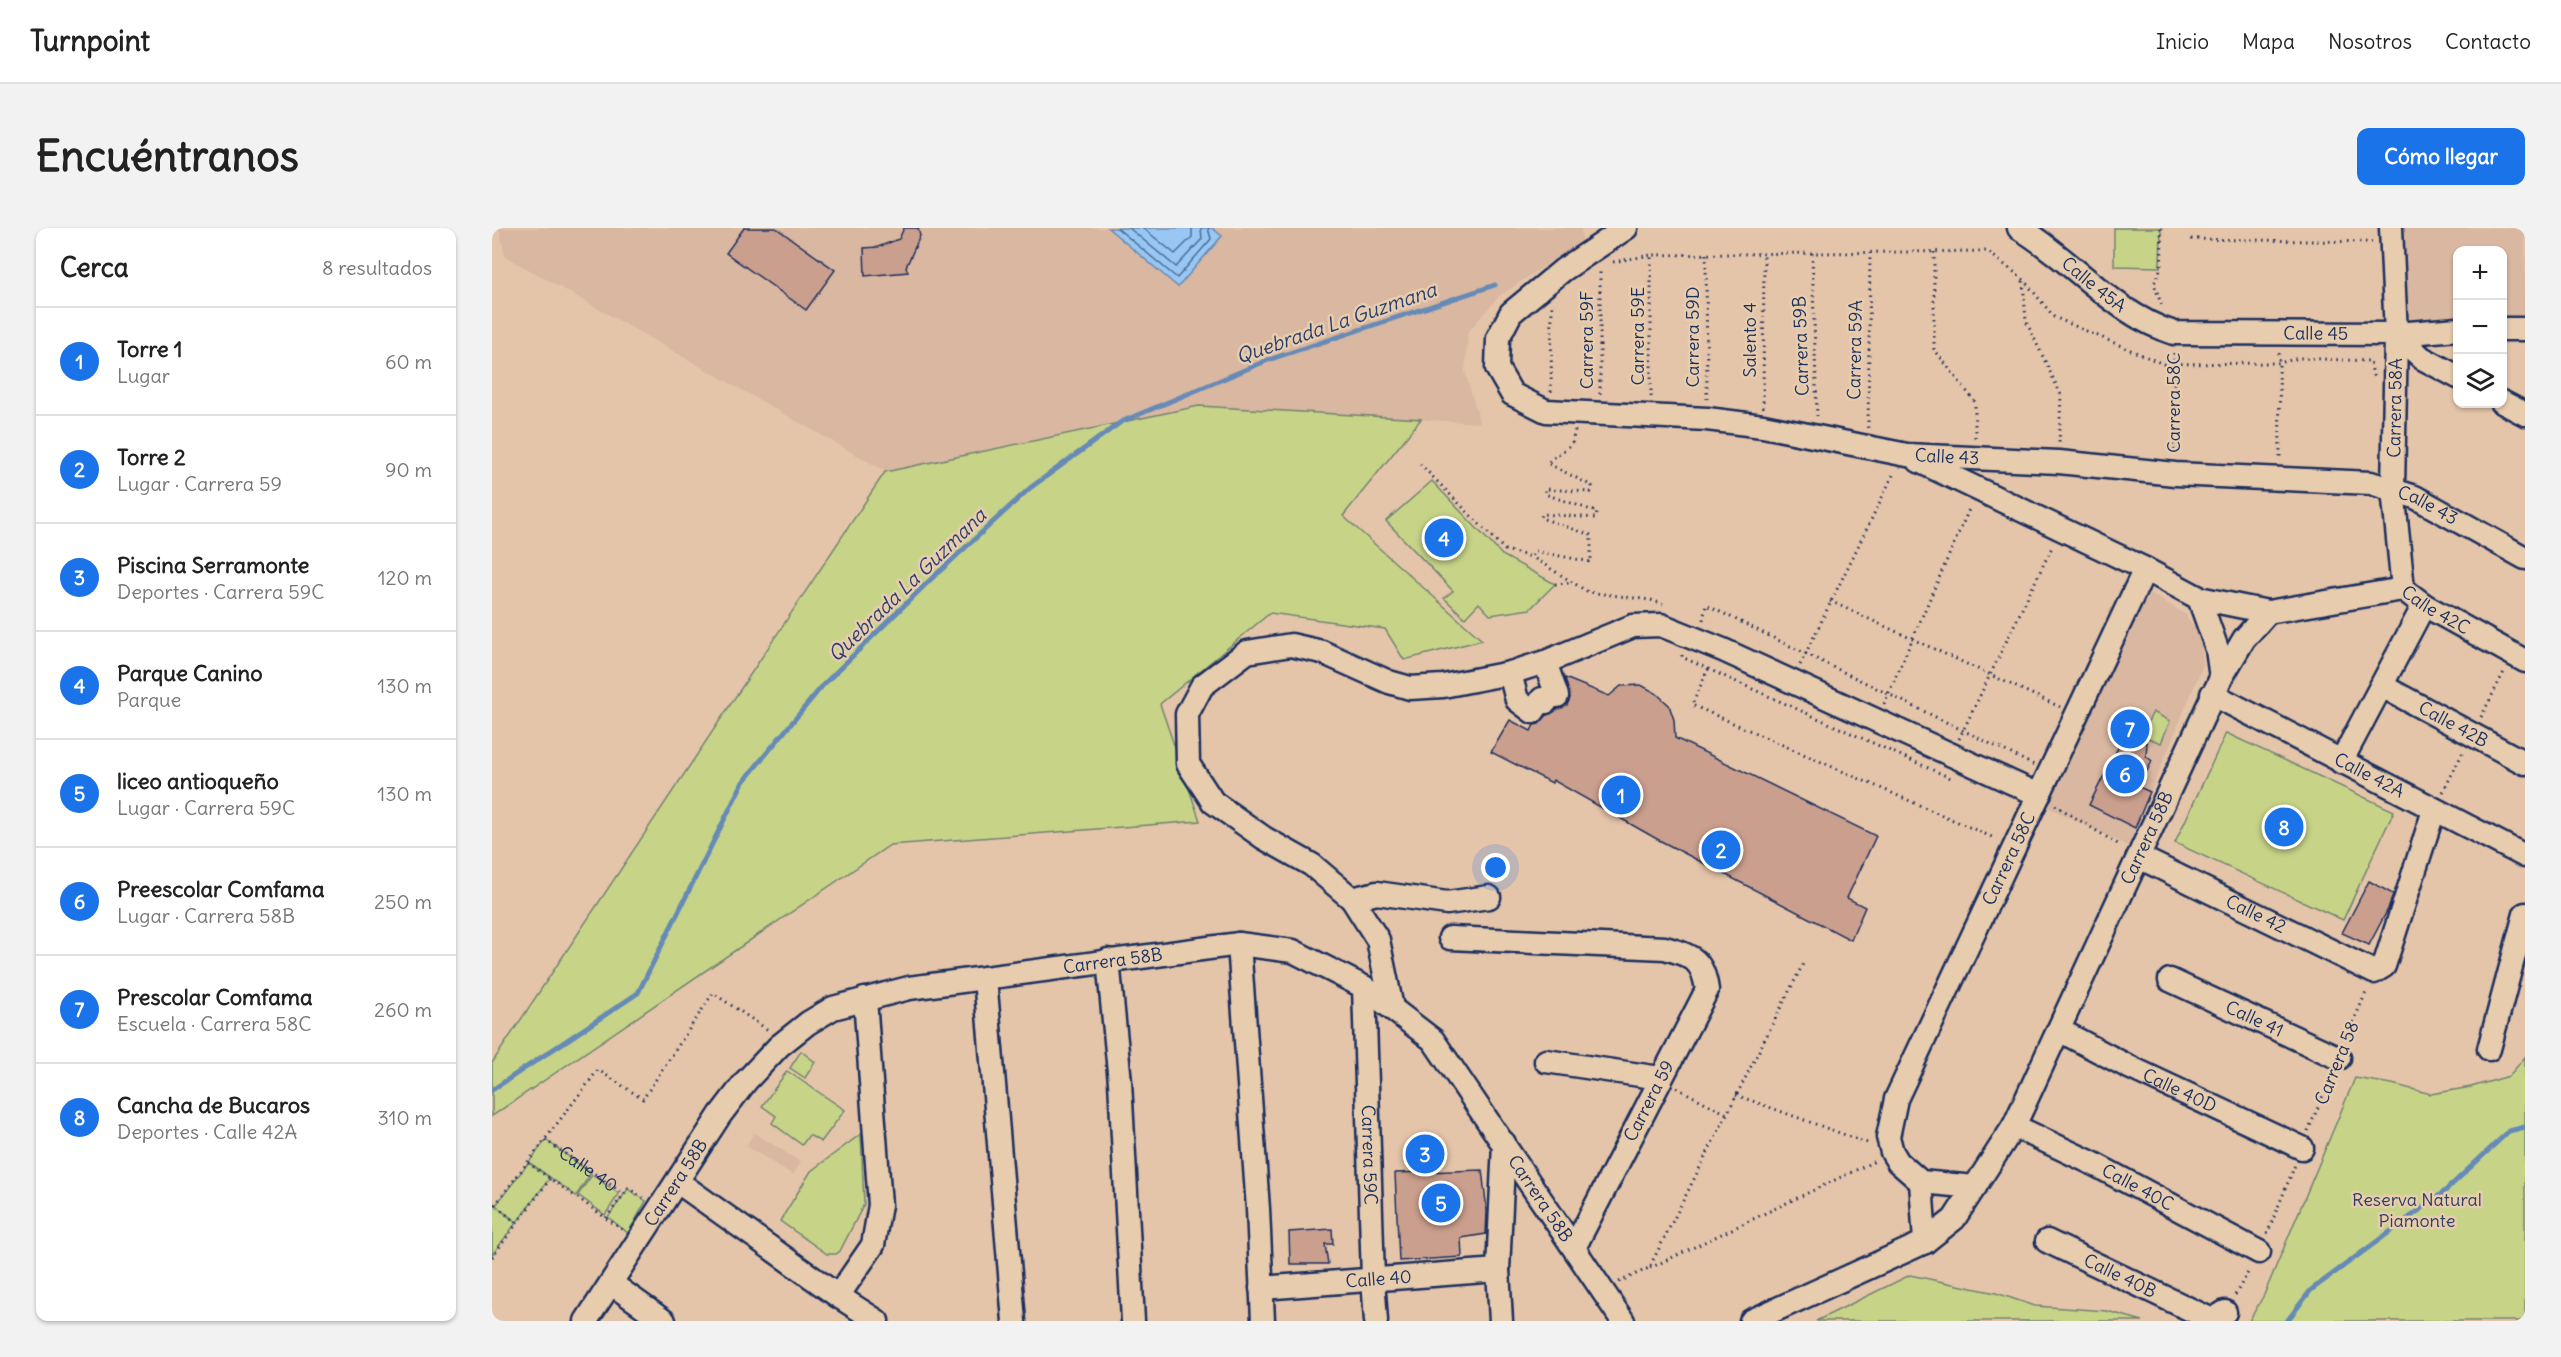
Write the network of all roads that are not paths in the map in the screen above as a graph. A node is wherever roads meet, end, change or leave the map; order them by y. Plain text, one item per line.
1 (2019, 228) edge
2 (1619, 230) edge
3 (2391, 235) edge
4 (2453, 329) edge
5 (2507, 329) edge
6 (2525, 329) edge
7 (2174, 333) joint
8 (2396, 334) junction
9 (2453, 375) edge
10 (2507, 405) edge
11 (2525, 414) edge
12 (1901, 463) junction
13 (2393, 489) junction
14 (2525, 558) edge
15 (2145, 569) junction
16 (2403, 589) junction
17 (2199, 598) junction
18 (2424, 605) junction
19 (2268, 612) junction
20 (2525, 661) edge
21 (1545, 662) junction
22 (1510, 673) junction
23 (2216, 686) junction
24 (2382, 686) junction
25 (2341, 762) junction
26 (2525, 763) edge
27 (2038, 795) junction
28 (2434, 810) junction
29 (2525, 856) edge
30 (2139, 857) junction
31 (1489, 897) dead end
32 (1352, 899) junction
33 (2525, 914) edge
34 (1450, 938) dead end
35 (1239, 944) junction
36 (1108, 960) junction
37 (985, 978) junction
38 (2170, 980) dead end
39 (1364, 987) junction
40 (865, 999) junction
41 (1392, 1008) junction
42 (2059, 1030) junction
43 (2489, 1049) dead end
44 (2339, 1058) road end
45 (1546, 1061) dead end
46 (1660, 1078) junction
47 (2014, 1126) junction
48 (1504, 1143) junction
49 (2302, 1148) road end
50 (678, 1182) junction
51 (1921, 1182) junction
52 (1975, 1187) junction
53 (2047, 1241) dead end
54 (1925, 1242) junction
55 (1574, 1248) junction
56 (2259, 1252) road end
57 (1498, 1270) junction
58 (1373, 1279) junction
59 (612, 1284) junction
60 (1260, 1288) junction
61 (838, 1296) junction
62 (2225, 1312) road end
63 (586, 1321) edge
64 (664, 1321) edge
65 (877, 1321) edge
66 (1014, 1321) edge
67 (1133, 1321) edge
68 (1263, 1321) edge
69 (1376, 1321) edge
70 (1501, 1321) edge
71 (1623, 1321) edge
72 (1751, 1321) edge

1 - 7 street, Calle 45A
2 - 12 street, Calle 43
3 - 8 street, Carrera 58A
4 - 8 street, Calle 45
5 - 6 street
7 - 8 street, Calle 45
8 - 9 street
8 - 13 street, Carrera 58A
10 - 11 street
12 - 13 street, Calle 43
12 - 15 street
13 - 14 street, Calle 43
13 - 16 street, Carrera 58A
15 - 17 street
15 - 27 street, Carrera 58C
16 - 18 street, Calle 42C
16 - 19 street, Calle 42C
17 - 19 street
17 - 23 street
18 - 20 street, Calle 42C
18 - 24 street
19 - 23 street, Carrera 58B
21 - 22 street
21 - 22 street
21 - 27 street
22 - 32 street
23 - 25 street, Calle 42A
23 - 30 street, Carrera 58B
24 - 25 street
24 - 26 street, Calle 42B
25 - 28 street, Calle 42A
27 - 51 street, Carrera 58C
28 - 29 street, Calle 42A
28 - 30 street, Calle 42
30 - 42 street, Carrera 58B
31 - 32 street
32 - 41 street
33 - 43 street
34 - 46 street, Carrera 59
35 - 36 street, Carrera 58B
35 - 39 street, Carrera 58B
35 - 60 street
36 - 37 street, Carrera 58B
36 - 67 street
37 - 40 street, Carrera 58B
37 - 66 street
38 - 44 street, Calle 41
39 - 41 street, Carrera 58B
39 - 58 street, Carrera 59C
40 - 50 street, Carrera 58B
40 - 61 street
41 - 48 street, Carrera 58B
42 - 47 street, Carrera 58B
42 - 49 street, Calle 40D
45 - 46 street
46 - 55 street, Carrera 59
47 - 52 street, Carrera 58B
47 - 56 street, Calle 40C
48 - 55 street, Carrera 58B
48 - 57 street
50 - 59 street, Carrera 58B
50 - 61 street
51 - 52 street
51 - 54 street
52 - 54 street, Carrera 58B
53 - 62 street, Calle 40B
54 - 72 street, Carrera 58B
55 - 71 street, Carrera 58B
57 - 58 street, Calle 40
57 - 70 street
58 - 60 street, Calle 40
58 - 69 street, Carrera 59C
59 - 63 street, Carrera 58B
59 - 64 street
60 - 68 street
61 - 65 street

